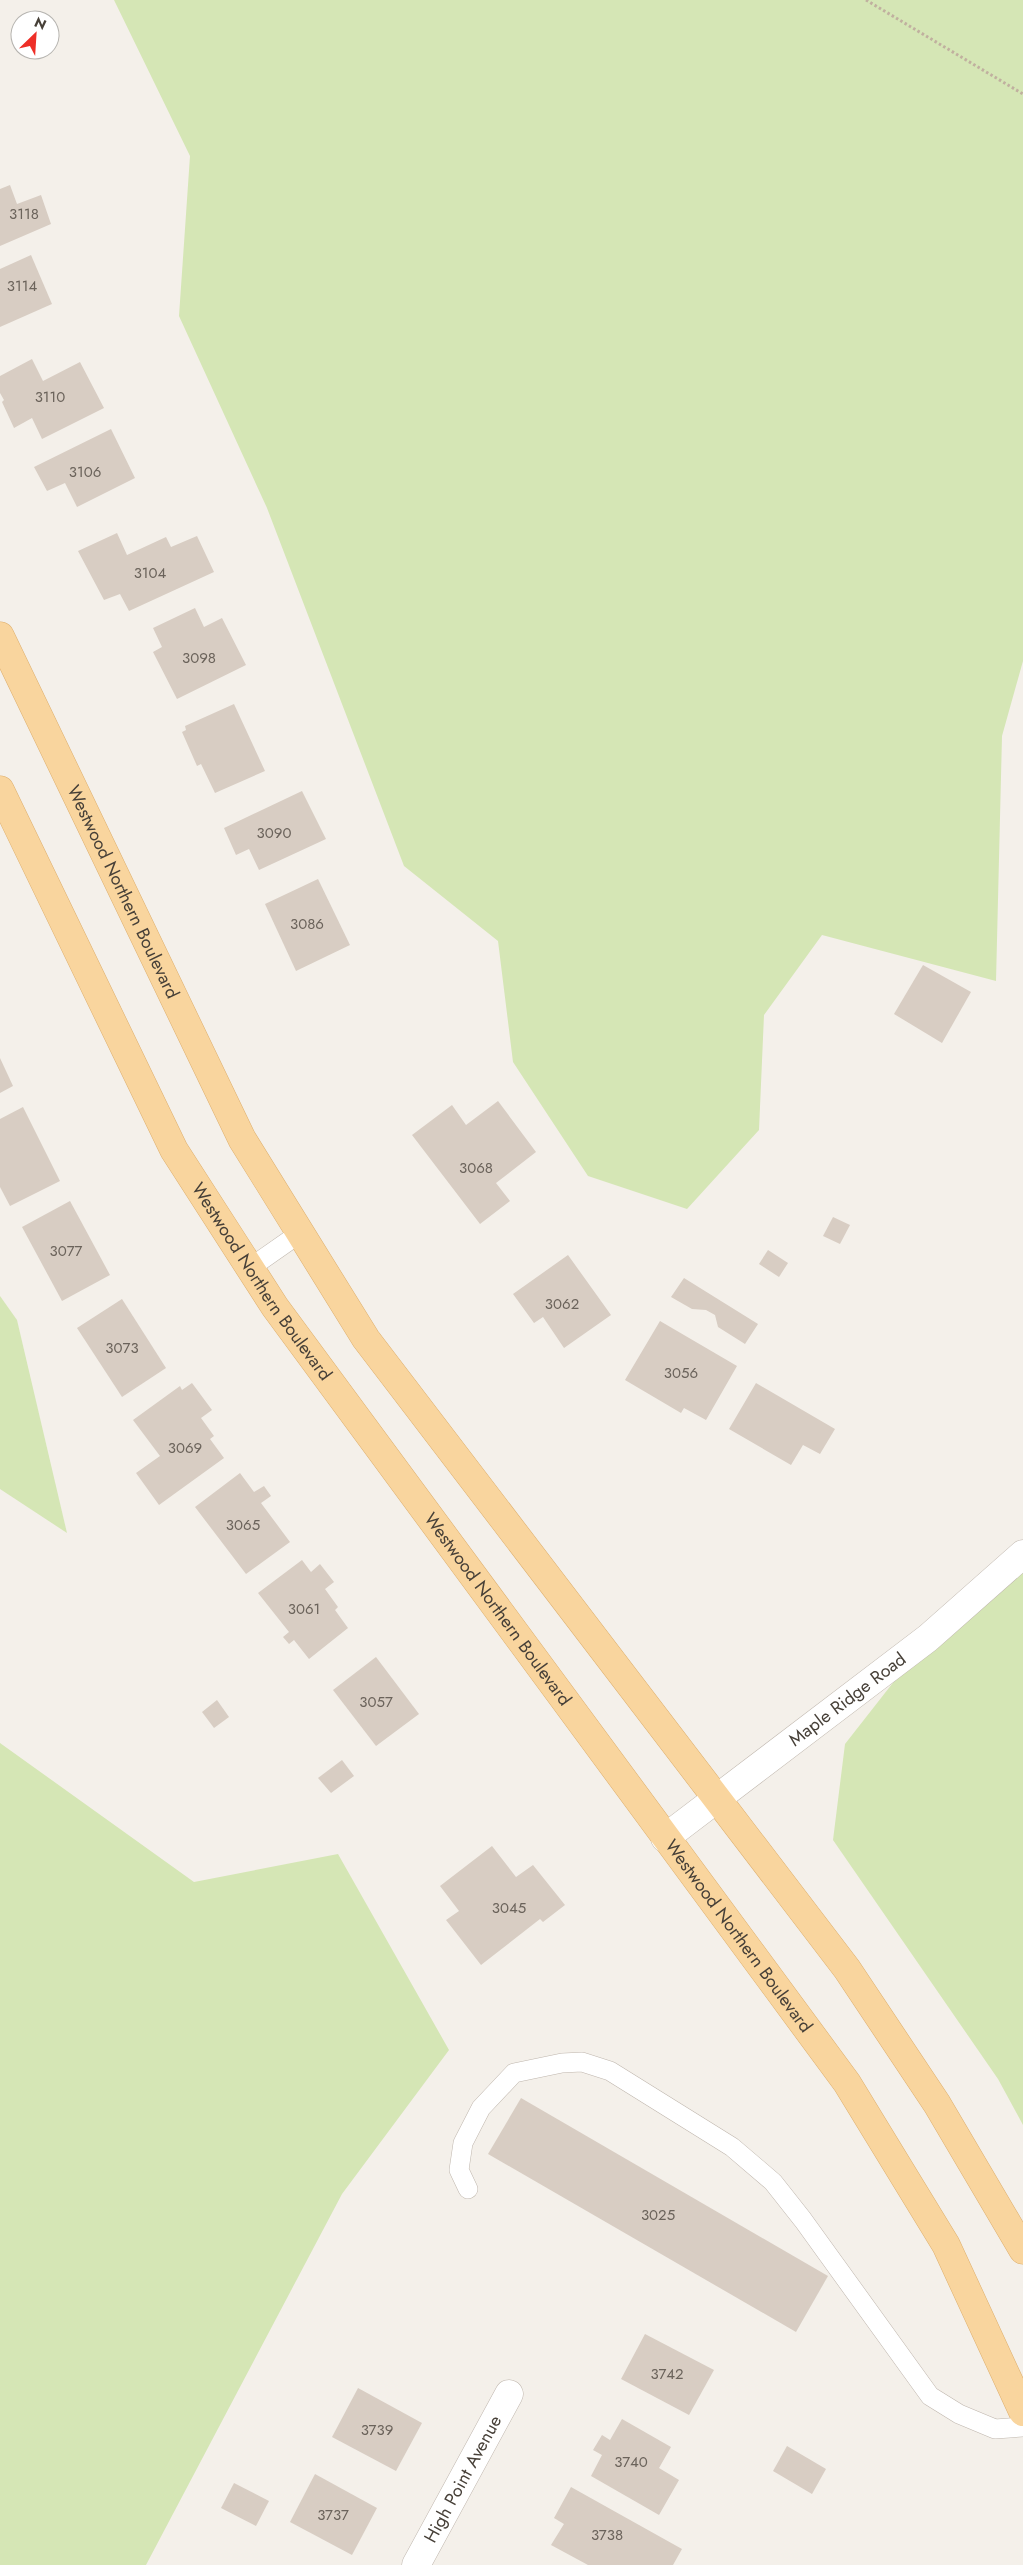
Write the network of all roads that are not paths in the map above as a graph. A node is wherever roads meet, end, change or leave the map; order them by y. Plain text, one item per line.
1 (0, 636) edge
2 (0, 790) edge
3 (300, 1233) junction
4 (250, 1268) junction
5 (1023, 1554) edge
6 (716, 1797) junction
7 (665, 1838) junction
8 (468, 2189) dead end
9 (1023, 2250) edge
10 (509, 2394) dead end
11 (1023, 2412) edge
12 (1023, 2427) edge
13 (416, 2565) edge

1 - 3 main road, Westwood Northern Boulevard
2 - 4 main road, Westwood Northern Boulevard
3 - 4 lane
3 - 6 main road, Westwood Northern Boulevard
4 - 7 main road, Westwood Northern Boulevard
5 - 6 street, Maple Ridge Road
6 - 7 street, Maple Ridge Road
6 - 9 main road, Westwood Northern Boulevard
7 - 11 main road, Westwood Northern Boulevard
8 - 12 lane
10 - 13 street, High Point Avenue

